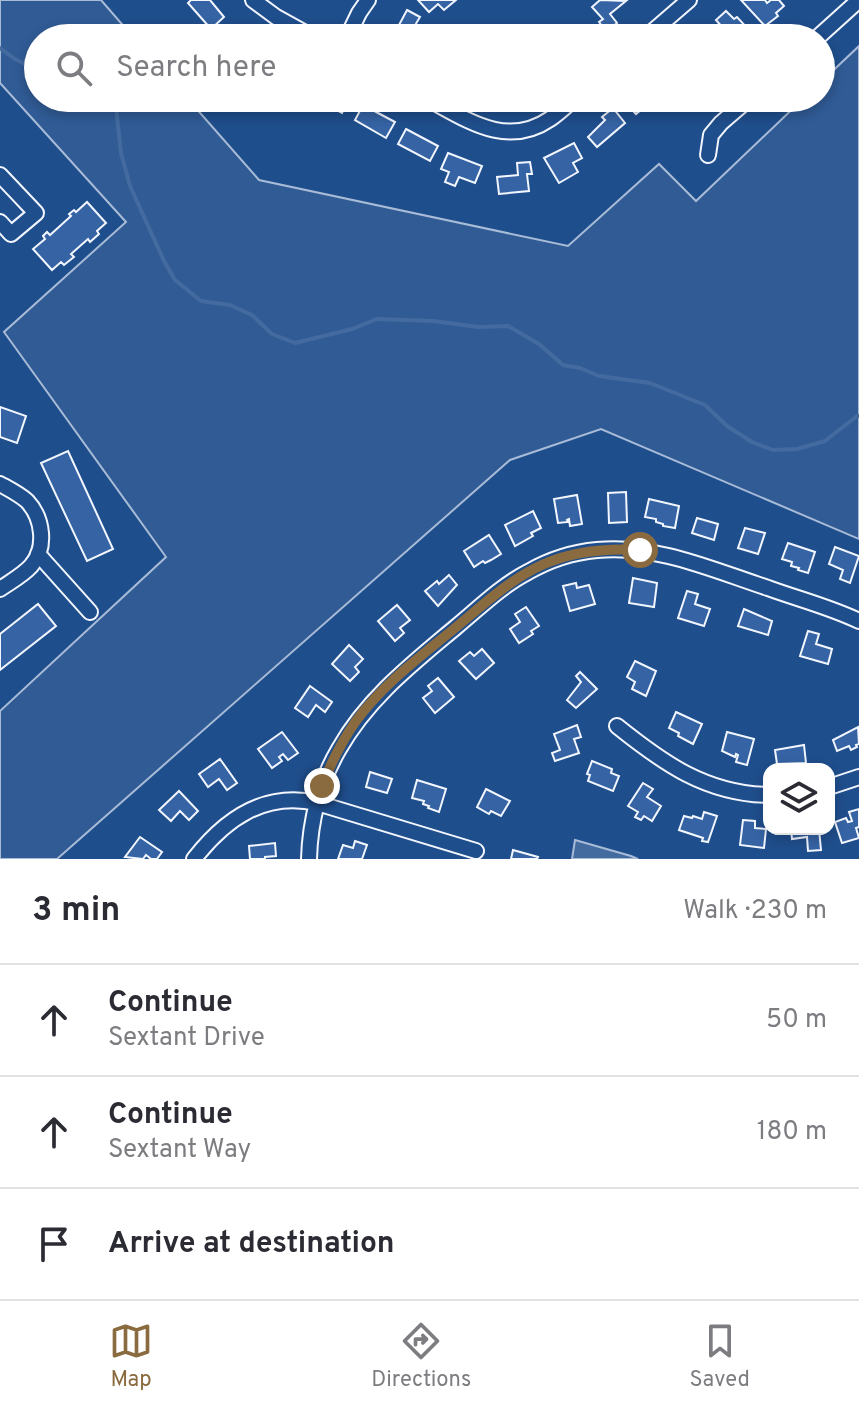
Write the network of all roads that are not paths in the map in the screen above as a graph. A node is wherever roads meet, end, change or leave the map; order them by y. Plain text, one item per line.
1 (253, 0) edge
2 (368, 0) edge
3 (689, 0) edge
4 (859, 0) edge
5 (289, 24) edge
6 (355, 24) edge
7 (661, 24) edge
8 (832, 24) edge
9 (454, 112) edge
10 (558, 112) edge
11 (734, 112) edge
12 (708, 155) dead end
13 (0, 175) edge
14 (0, 222) edge
15 (0, 484) edge
16 (40, 546) junction
17 (0, 589) edge
18 (90, 612) dead end
19 (859, 621) edge
20 (617, 726) dead end
21 (859, 777) edge
22 (835, 785) edge
23 (763, 794) edge
24 (317, 803) junction
25 (476, 851) dead end
26 (194, 859) edge
27 (309, 859) edge

1 - 5 street
2 - 6 street
3 - 7 street
4 - 8 street
9 - 10 street
11 - 12 street
13 - 14 street
15 - 16 street
16 - 17 street
16 - 18 street
19 - 24 street
20 - 23 street
21 - 22 street
24 - 25 street
24 - 26 street
24 - 27 street

